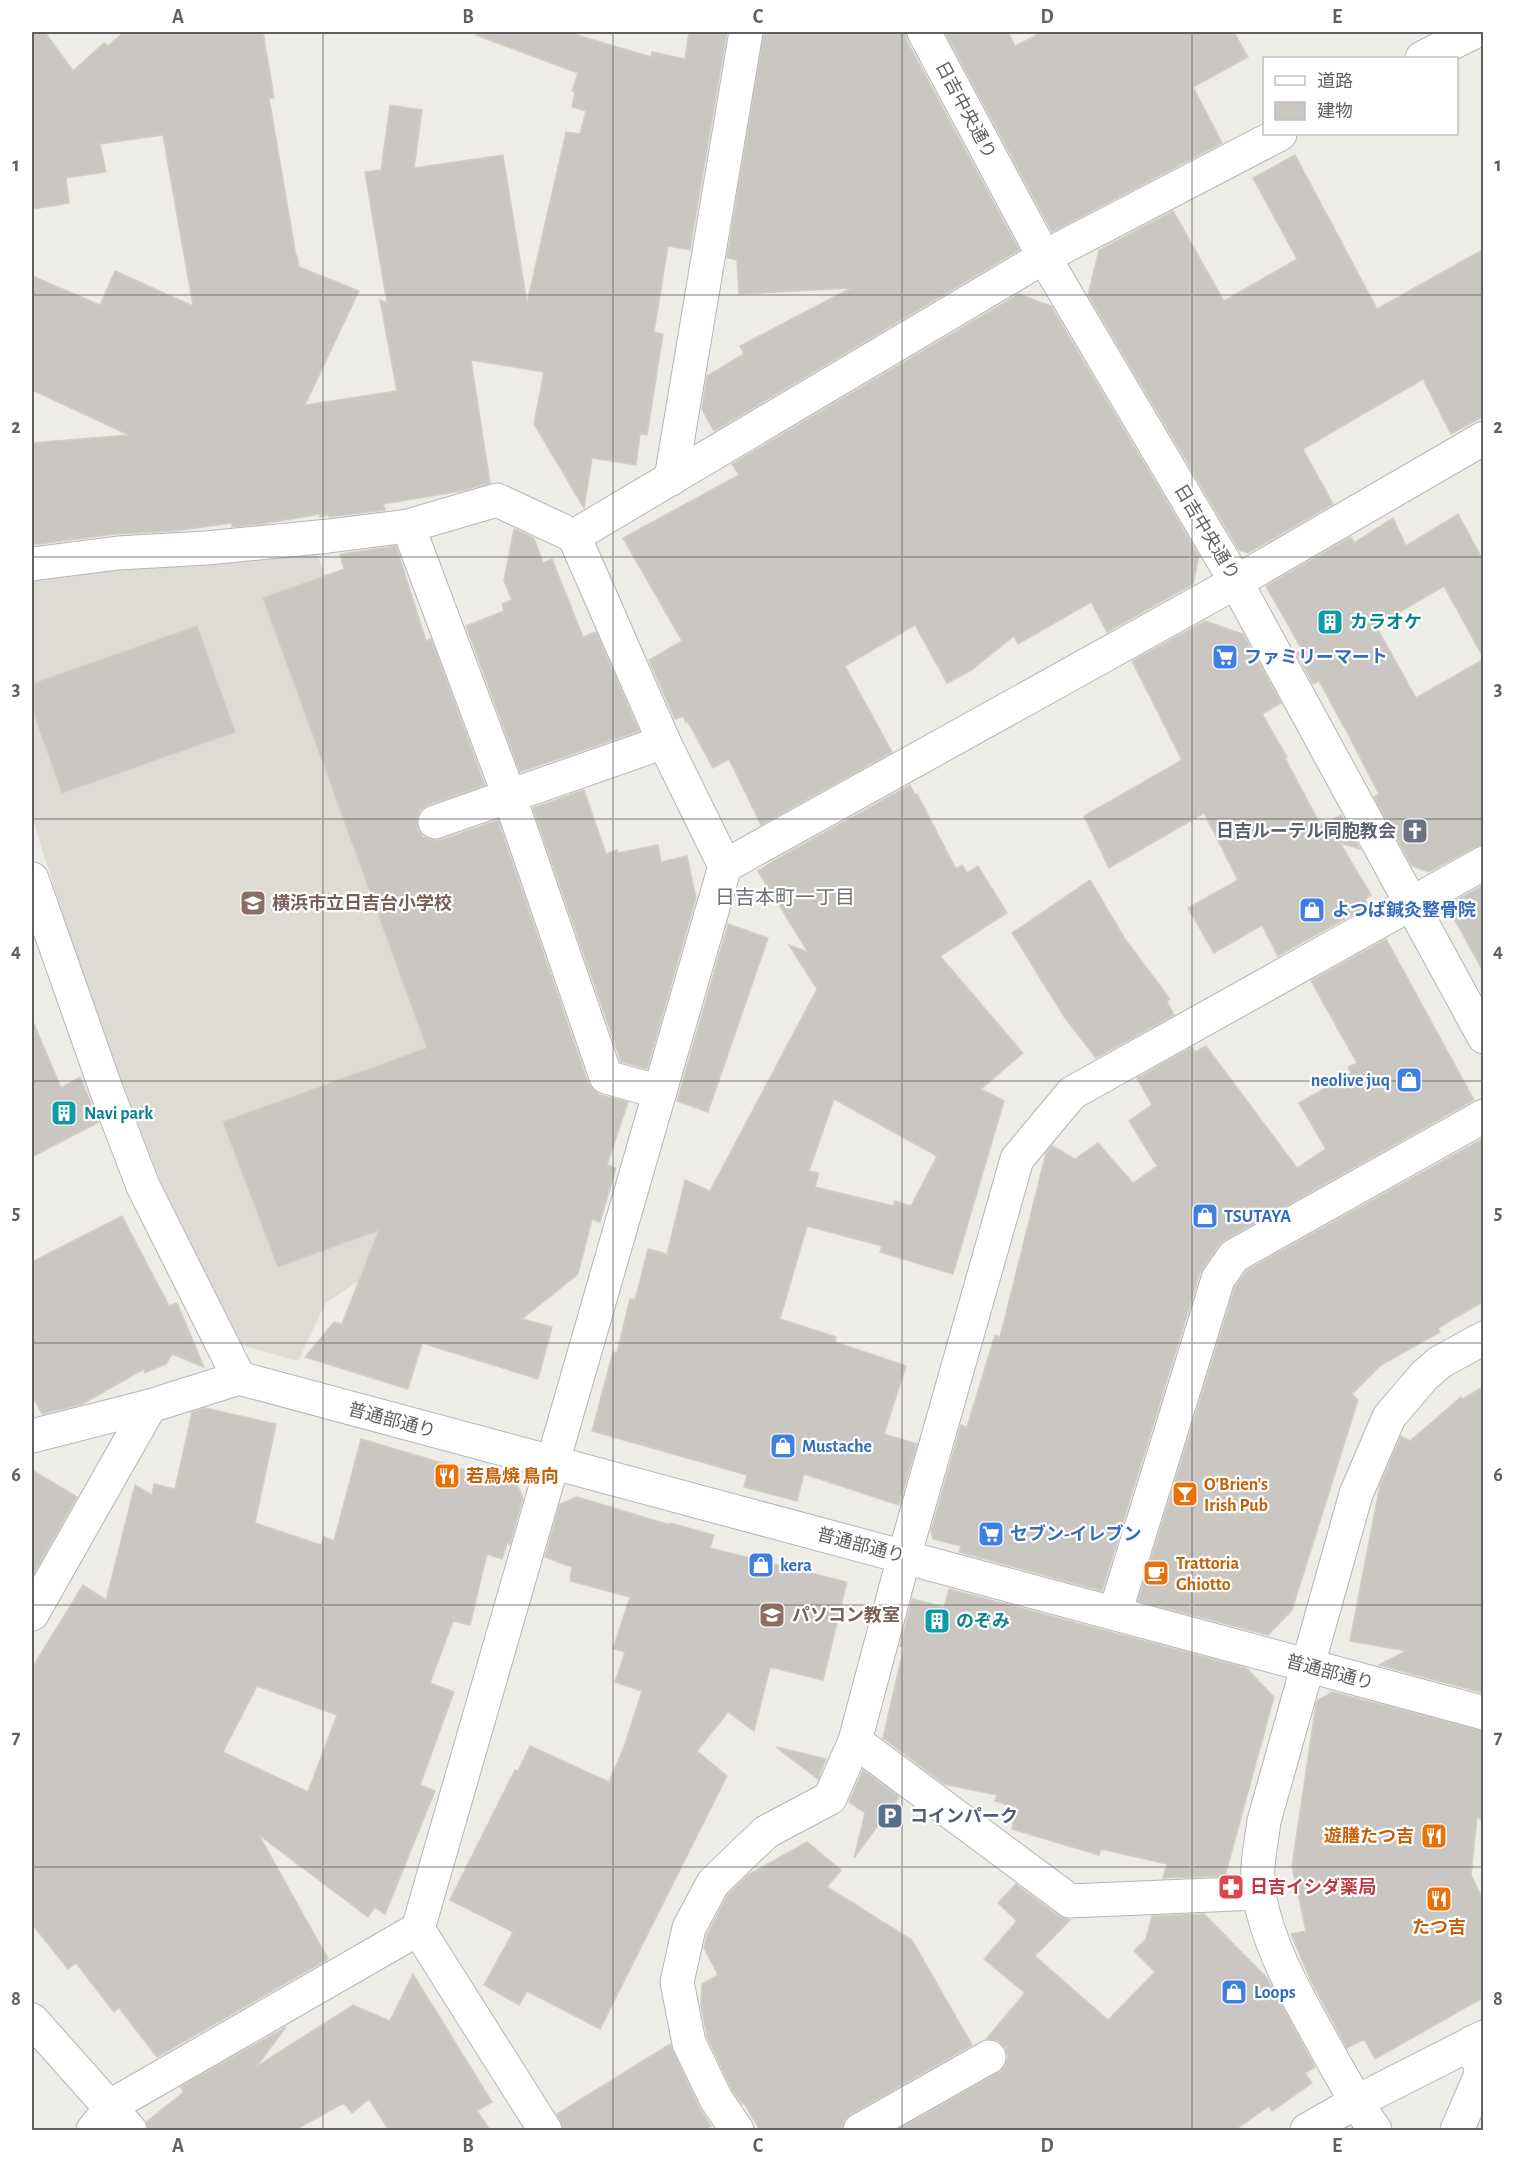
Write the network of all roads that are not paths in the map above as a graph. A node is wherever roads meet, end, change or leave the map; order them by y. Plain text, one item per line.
1 (746, 32) edge
2 (924, 32) edge
3 (1474, 32) edge
4 (1424, 57) edge
5 (1278, 135) edge
6 (1044, 257) junction
7 (1484, 438) edge
8 (671, 479) junction
9 (408, 525) junction
10 (574, 536) junction
11 (32, 564) edge
12 (1236, 582) junction
13 (664, 742) junction
14 (509, 795) junction
15 (435, 822) dead end
16 (1484, 863) edge
17 (725, 866) junction
18 (32, 879) edge
19 (1411, 903) junction
20 (1484, 1037) edge
21 (660, 1092) junction
22 (1484, 1116) edge
23 (1484, 1338) edge
24 (239, 1378) junction
25 (150, 1406) junction
26 (32, 1436) edge
27 (552, 1464) junction
28 (904, 1557) junction
29 (1116, 1613) junction
30 (32, 1614) edge
31 (1309, 1666) junction
32 (1484, 1713) edge
33 (855, 1741) junction
34 (1258, 1893) junction
35 (418, 1929) junction
36 (32, 2020) edge
37 (1478, 2039) edge
38 (988, 2057) dead end
39 (1356, 2102) junction
40 (112, 2123) edge
41 (545, 2130) edge
42 (737, 2130) edge
43 (860, 2130) edge
44 (1307, 2130) edge
45 (1375, 2130) edge
46 (1457, 2130) edge

1 - 8 street
2 - 6 street, 日吉中央通り
3 - 4 street
5 - 6 street
6 - 8 street
6 - 12 street, 日吉中央通り
7 - 12 street
8 - 10 street
9 - 10 street
9 - 11 street
9 - 14 street
10 - 13 street
12 - 17 street
12 - 19 street, 日吉中央通り
13 - 14 street
13 - 17 street
14 - 15 street
14 - 21 street
16 - 19 street
17 - 21 street
18 - 24 street
19 - 20 street, 日吉中央通り
19 - 28 street
21 - 27 street
22 - 29 street
23 - 31 street
24 - 25 street
24 - 27 street, 普通部通り
25 - 26 street
25 - 30 street
27 - 28 street, 普通部通り
27 - 35 street
28 - 29 street, 普通部通り
28 - 33 street
29 - 31 street, 普通部通り
31 - 32 street, 普通部通り
31 - 34 street
33 - 34 street
33 - 42 street
34 - 39 street
35 - 40 street
35 - 41 street
36 - 40 street
37 - 39 street
37 - 46 street
38 - 43 street
39 - 44 street
39 - 45 street

